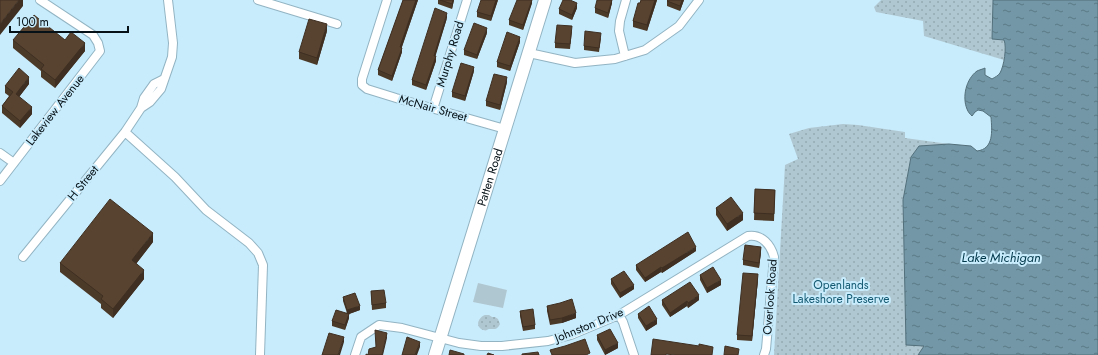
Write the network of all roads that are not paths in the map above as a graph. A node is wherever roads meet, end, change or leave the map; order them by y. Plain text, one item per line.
1 (40, 0) edge
2 (168, 0) edge
3 (258, 0) edge
4 (387, 0) edge
5 (467, 0) edge
6 (546, 0) edge
7 (626, 0) edge
8 (699, 0) edge
9 (337, 24) dead end
10 (529, 53) junction
11 (625, 56) junction
12 (433, 109) junction
13 (505, 129) junction
14 (125, 132) junction
15 (0, 153) edge
16 (14, 163) junction
17 (0, 181) edge
18 (766, 242) joint
19 (23, 257) dead end
20 (619, 315) junction
21 (440, 338) junction
22 (260, 355) edge
23 (355, 355) edge
24 (435, 355) edge
25 (634, 355) edge
26 (764, 355) edge

1 - 16 street, Lakeview Avenue
2 - 14 street, H Street
3 - 9 street
4 - 12 street, McNair Street
5 - 12 street, Murphy Road
6 - 10 street, Patten Road
7 - 11 street
8 - 11 street
10 - 11 street
10 - 13 street, Patten Road
12 - 13 street, McNair Street
13 - 21 street, Patten Road
14 - 19 street, H Street
14 - 22 street
15 - 16 street
16 - 17 street, Lakeview Avenue
18 - 20 street, Johnston Drive
18 - 26 street, Overlook Road
20 - 21 street, Johnston Drive
20 - 25 street
21 - 23 street, Johnston Drive
21 - 24 street, Patten Road

